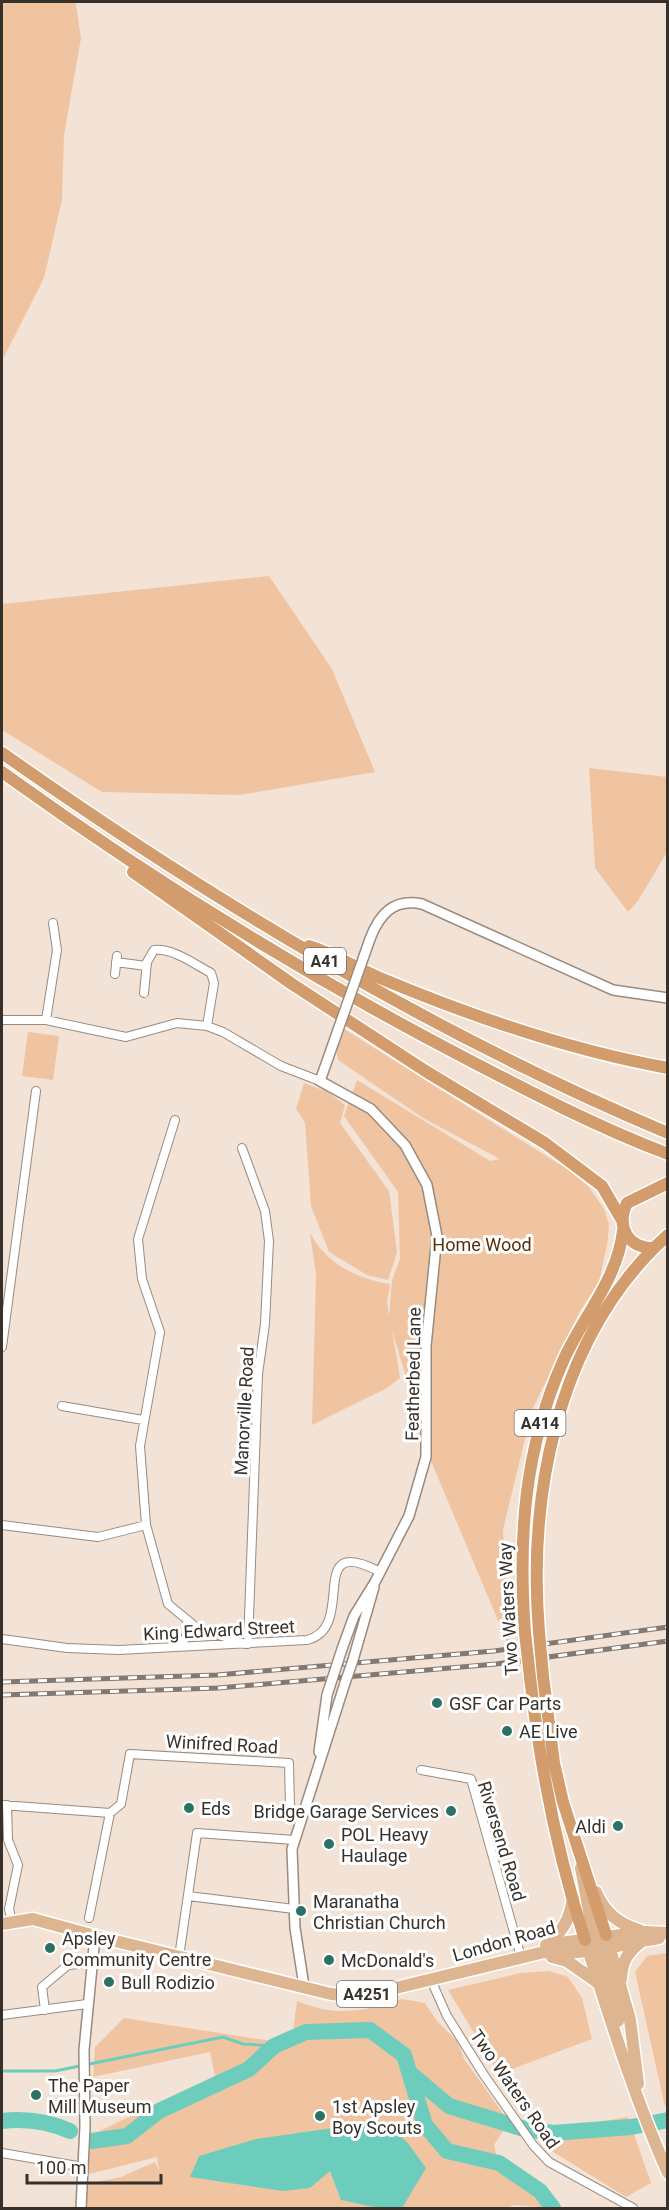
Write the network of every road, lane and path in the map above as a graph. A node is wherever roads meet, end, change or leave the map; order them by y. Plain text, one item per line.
1 (2, 753) edge
2 (2, 771) edge
3 (79, 827) junction
4 (53, 923) dead end
5 (288, 939) junction
6 (146, 966) junction
7 (115, 974) dead end
8 (144, 993) dead end
9 (668, 998) edge
10 (2, 1020) edge
11 (45, 1020) junction
12 (207, 1026) junction
13 (668, 1068) edge
14 (320, 1081) junction
15 (36, 1091) dead end
16 (175, 1120) dead end
17 (668, 1133) edge
18 (242, 1148) dead end
19 (665, 1153) edge
20 (668, 1183) edge
21 (623, 1226) junction
22 (666, 1238) edge
23 (654, 1248) junction
24 (2, 1347) edge
25 (62, 1406) dead end
26 (143, 1420) junction
27 (2, 1525) edge
28 (146, 1526) junction
29 (380, 1572) junction
30 (375, 1582) junction
31 (188, 1623) junction
32 (2, 1640) edge
33 (247, 1644) junction
34 (181, 1646) junction
35 (319, 1761) junction
36 (421, 1770) dead end
37 (4, 1805) edge
38 (110, 1813) junction
39 (301, 1816) junction
40 (294, 1839) junction
41 (580, 1861) junction
42 (188, 1896) junction
43 (573, 1899) junction
44 (294, 1910) junction
45 (89, 1918) dead end
46 (7, 1922) edge
47 (668, 1934) edge
48 (94, 1936) junction
49 (643, 1936) junction
50 (598, 1942) junction
51 (540, 1953) junction
52 (179, 1957) junction
53 (521, 1957) junction
54 (79, 1964) dead end
55 (431, 1980) junction
56 (597, 1982) junction
57 (621, 1985) junction
58 (304, 1986) junction
59 (87, 2004) junction
60 (45, 2010) junction
61 (2, 2015) edge
62 (622, 2052) junction
63 (639, 2097) junction
64 (2, 2153) edge
65 (82, 2167) junction
66 (668, 2172) edge
67 (81, 2208) edge
68 (633, 2208) edge

1 - 5 highway, A41
2 - 3 highway, A41
3 - 19 highway, A41
3 - 21 highway
4 - 11 street
5 - 13 highway, A41
5 - 17 highway, A41
6 - 7 street
6 - 8 street
6 - 12 street
9 - 14 street, bridge
10 - 11 street
11 - 12 street
12 - 14 street
14 - 29 street, Featherbed Lane
15 - 24 street
16 - 26 street
18 - 33 street, Manorville Road
20 - 21 highway, A414
21 - 23 highway
21 - 43 highway, Two Waters Way / A414, bridge
22 - 23 highway, A414
23 - 41 highway, Two Waters Way / A414, bridge
25 - 26 street
26 - 28 street
27 - 28 street
28 - 31 street
29 - 30 street, Featherbed Lane
29 - 33 street, King Edward Street
30 - 35 street, Featherbed Lane, bridge
30 - 35 street, Featherbed Lane, bridge
31 - 33 street
31 - 34 street
32 - 34 street, King Edward Street
33 - 34 street, King Edward Street
35 - 39 street, Featherbed Lane
36 - 53 street, Riversend Road
37 - 38 street
37 - 46 street
38 - 39 street, Winifred Road
38 - 45 street
39 - 40 street, Featherbed Lane
40 - 42 street
40 - 44 street, Featherbed Lane
41 - 49 main road
41 - 50 highway, Two Waters Way / A414
42 - 44 street
42 - 52 street
43 - 50 highway, Two Waters Way / A414
43 - 51 main road
44 - 58 street, Featherbed Lane
46 - 48 main road, London Road / A4251
47 - 49 main road, London Road
48 - 52 main road, London Road / A4251
48 - 59 street
49 - 50 main road, London Road
49 - 57 main road
50 - 51 main road, London Road / A4251
50 - 56 main road, Two Waters Way / A414
50 - 57 main road, Two Waters Way / A414
50 - 62 main road
51 - 53 main road, London Road / A4251
51 - 56 main road
52 - 58 main road, London Road / A4251
53 - 55 main road, London Road / A4251
54 - 60 street
55 - 58 main road, London Road / A4251
55 - 68 street, Two Waters Road
56 - 62 main road, Two Waters Way / A414
57 - 63 main road, Two Waters Way / A414
59 - 60 street
59 - 65 street
60 - 61 street
62 - 63 main road, Two Waters Way / A414
63 - 66 main road, Two Waters Way / A414
64 - 65 street
65 - 67 street

